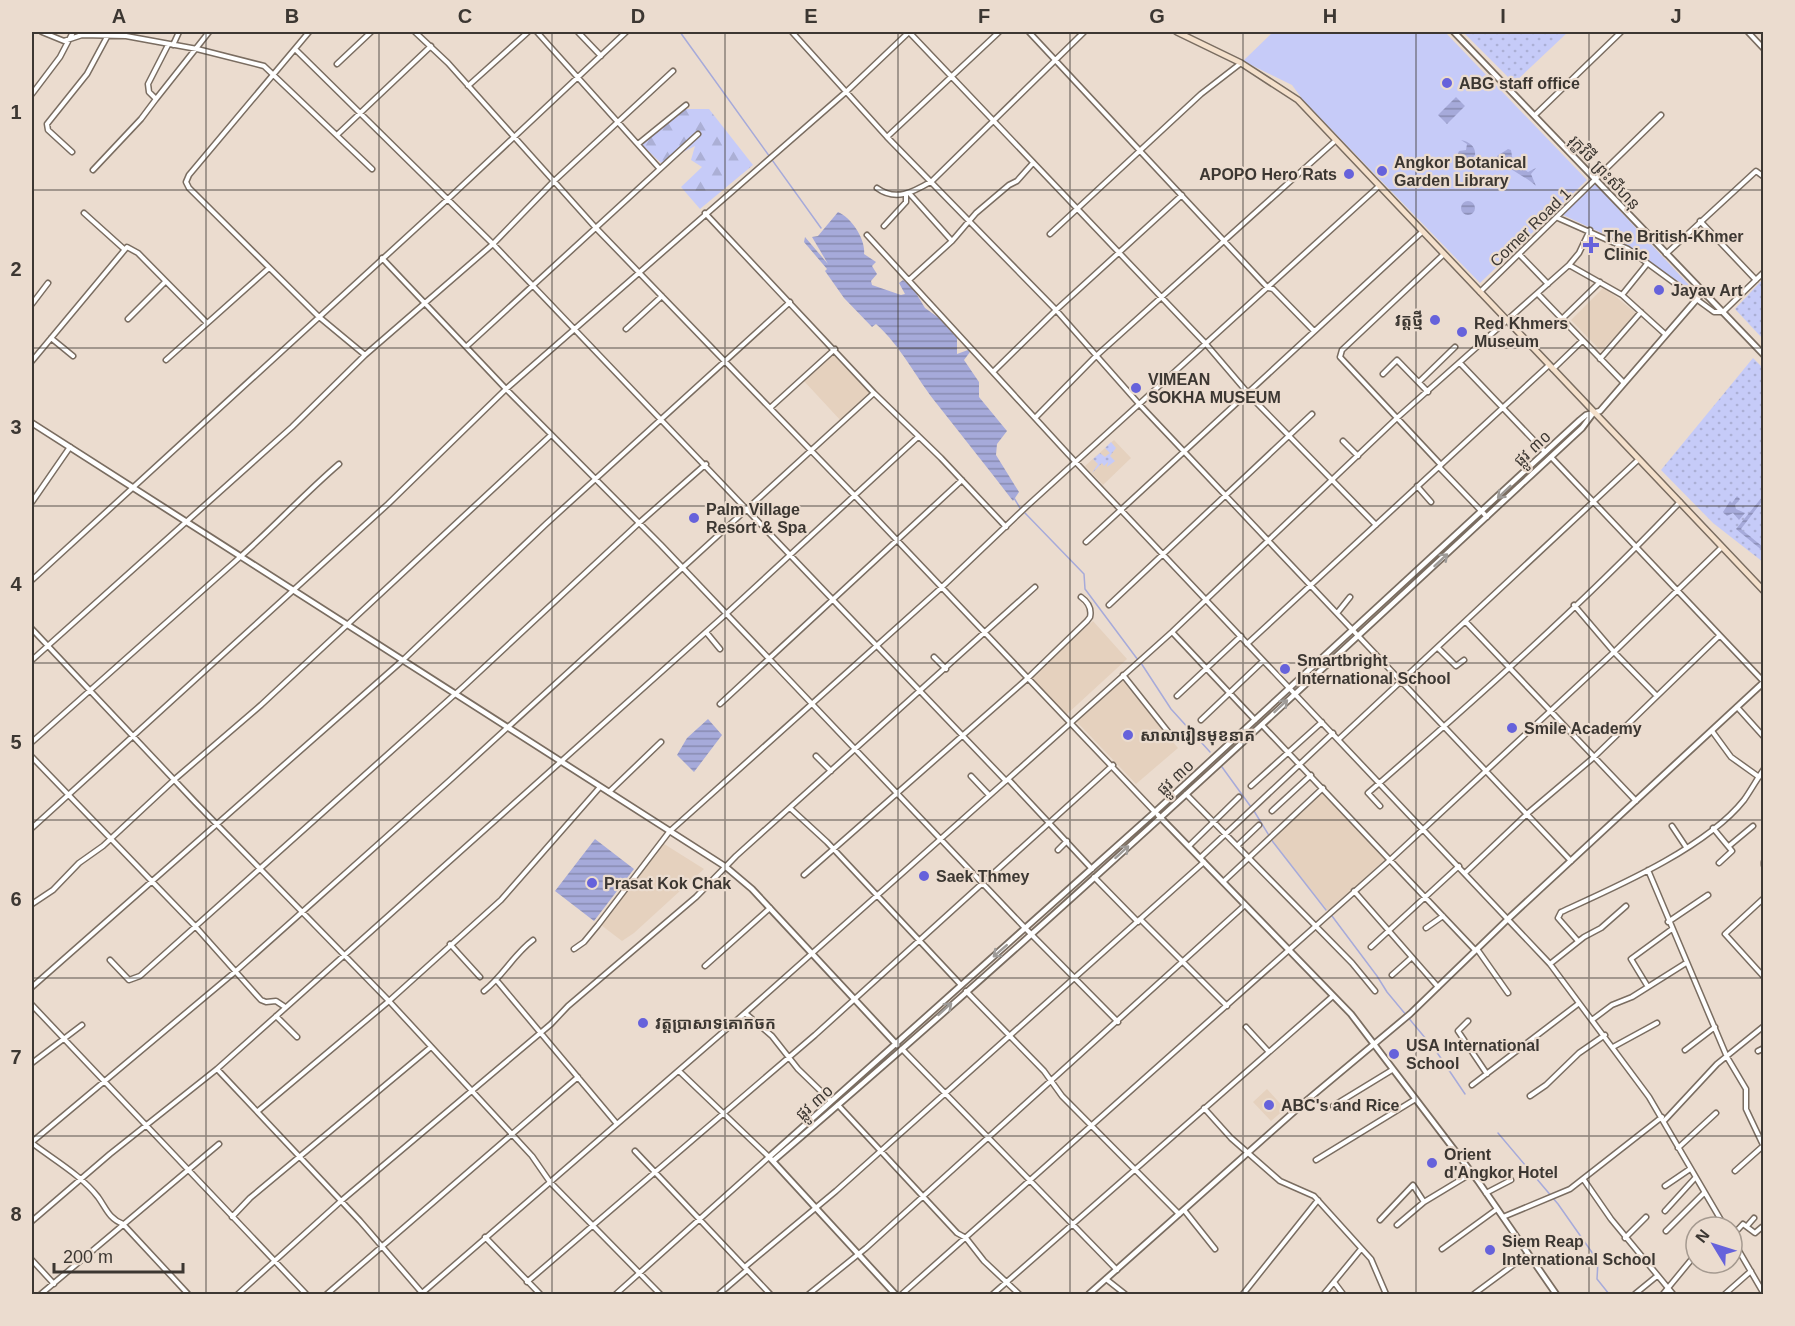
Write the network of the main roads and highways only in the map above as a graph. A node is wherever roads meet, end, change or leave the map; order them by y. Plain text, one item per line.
1 (1177, 32) edge
2 (1764, 591) edge

1 - 2 main road

